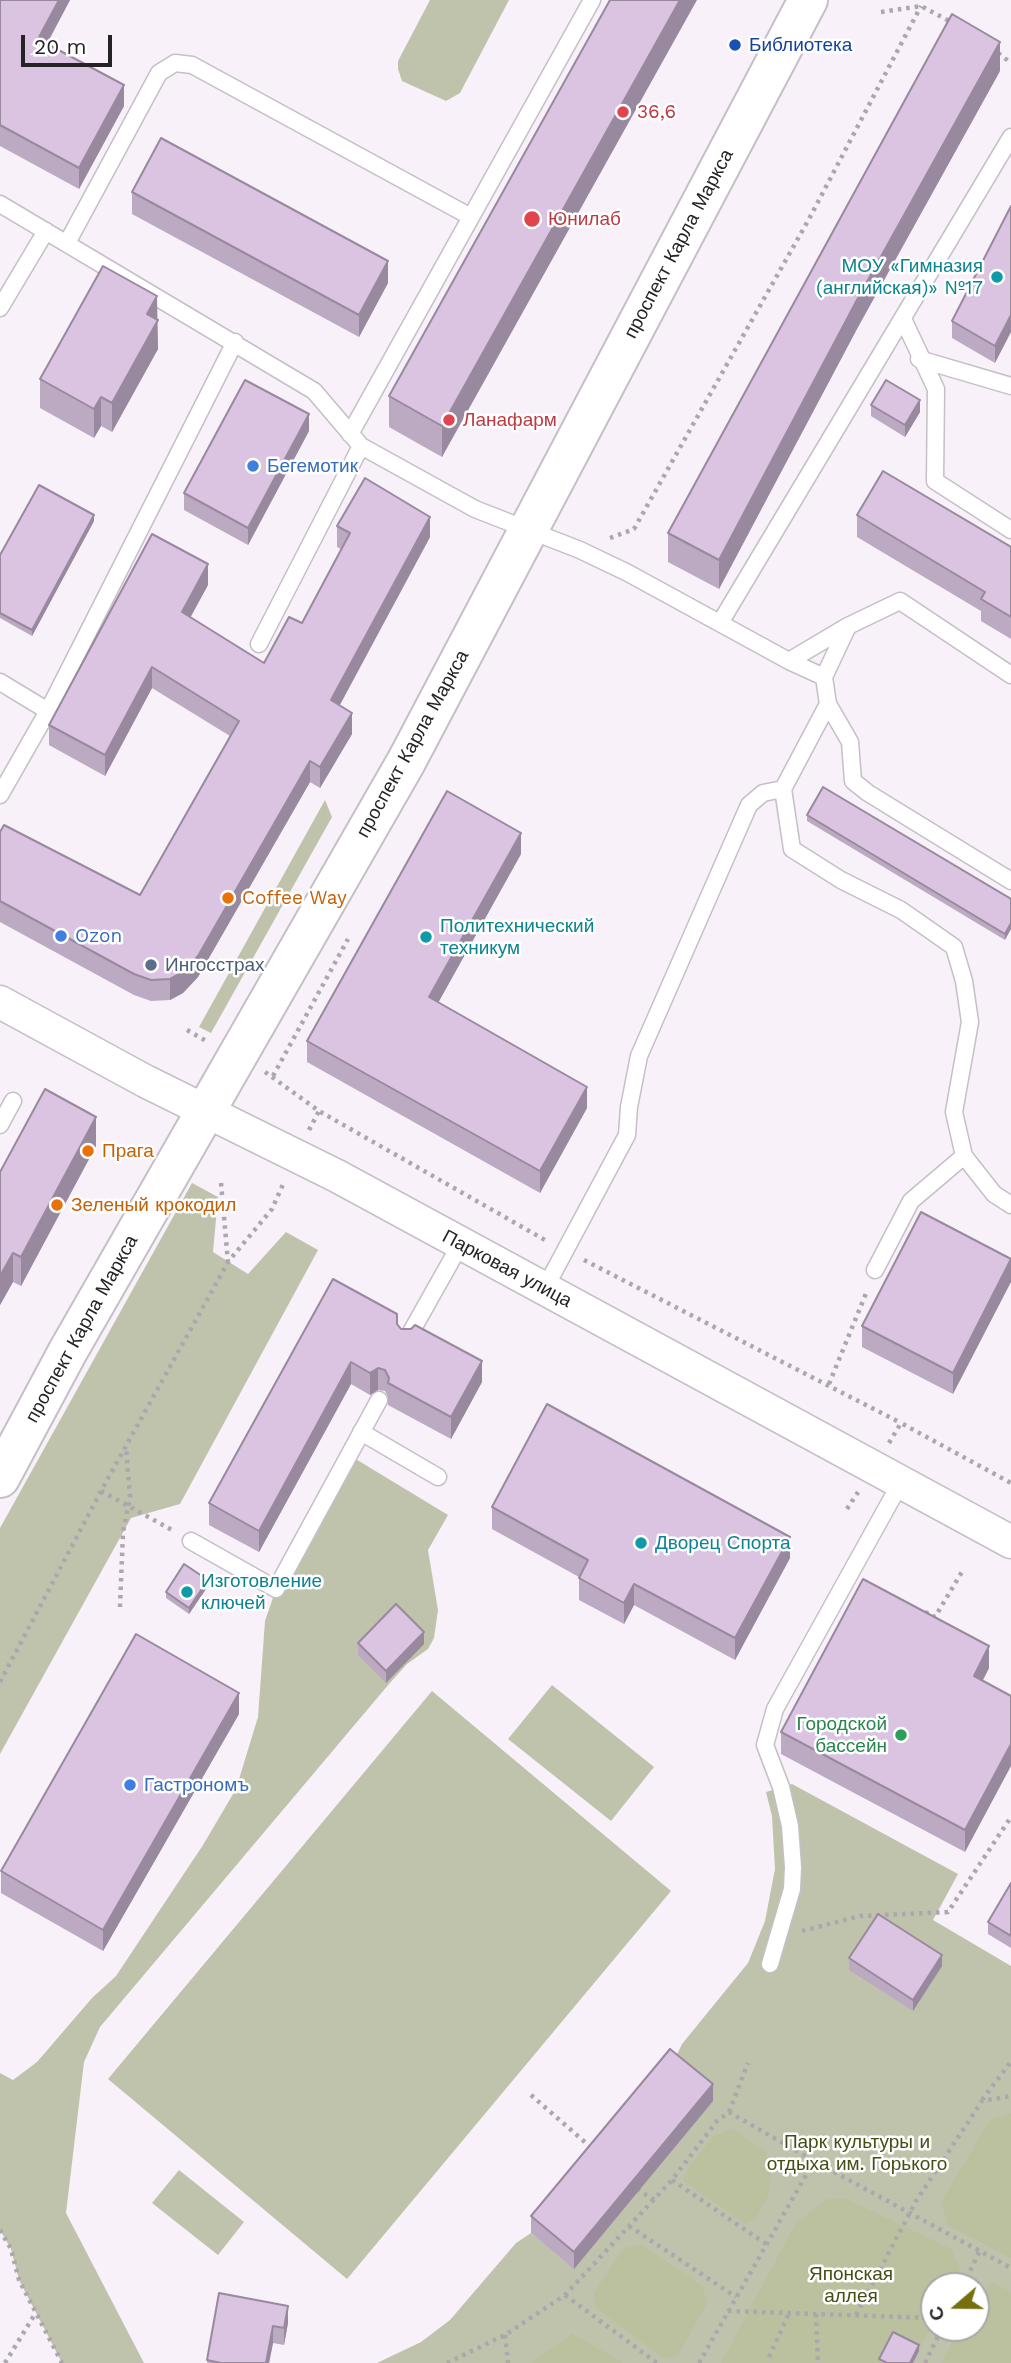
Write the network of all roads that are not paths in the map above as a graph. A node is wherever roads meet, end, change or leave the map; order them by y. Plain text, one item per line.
1 (592, 0) edge
2 (808, 0) edge
3 (1011, 137) edge
4 (0, 204) edge
5 (471, 218) junction
6 (46, 231) junction
7 (67, 243) junction
8 (0, 308) edge
9 (904, 321) junction
10 (234, 342) junction
11 (919, 359) junction
12 (1011, 386) edge
13 (355, 440) junction
14 (528, 530) junction
15 (1011, 530) edge
16 (720, 623) junction
17 (848, 626) junction
18 (259, 644) dead end
19 (789, 661) junction
20 (1011, 675) edge
21 (824, 677) junction
22 (0, 682) edge
23 (828, 704) junction
24 (48, 710) junction
25 (783, 789) junction
26 (0, 794) edge
27 (1011, 881) edge
28 (0, 1002) edge
29 (13, 1101) dead end
30 (205, 1111) junction
31 (0, 1125) edge
32 (964, 1156) junction
33 (1011, 1205) edge
34 (460, 1245) junction
35 (876, 1270) road end
36 (544, 1290) junction
37 (406, 1341) edge
38 (379, 1400) dead end
39 (361, 1432) junction
40 (438, 1477) dead end
41 (0, 1478) edge
42 (901, 1482) junction
43 (191, 1541) road end
44 (1011, 1542) edge
45 (770, 1964) dead end

1 - 5 lane
2 - 14 street, проспект Карла Маркса
3 - 9 lane
4 - 6 lane
5 - 7 lane
5 - 13 lane
6 - 7 lane
6 - 8 lane
7 - 10 lane
9 - 11 lane
9 - 16 lane
10 - 13 lane
10 - 24 lane
11 - 12 lane
11 - 15 lane
13 - 14 lane
13 - 18 lane
14 - 16 lane
14 - 30 street, проспект Карла Маркса
16 - 19 lane
17 - 19 lane
17 - 20 lane
17 - 21 lane
19 - 21 lane
21 - 23 lane
22 - 24 lane
23 - 25 lane
23 - 27 lane
24 - 26 lane
25 - 32 lane
25 - 36 lane
28 - 30 street, Парковая улица
29 - 31 lane
30 - 34 street, Парковая улица
30 - 41 street, проспект Карла Маркса
32 - 33 lane
32 - 35 lane
34 - 36 street, Парковая улица
34 - 37 lane
36 - 42 street, Парковая улица
38 - 39 lane
39 - 40 lane
39 - 43 lane
42 - 44 street, Парковая улица
42 - 45 lane

